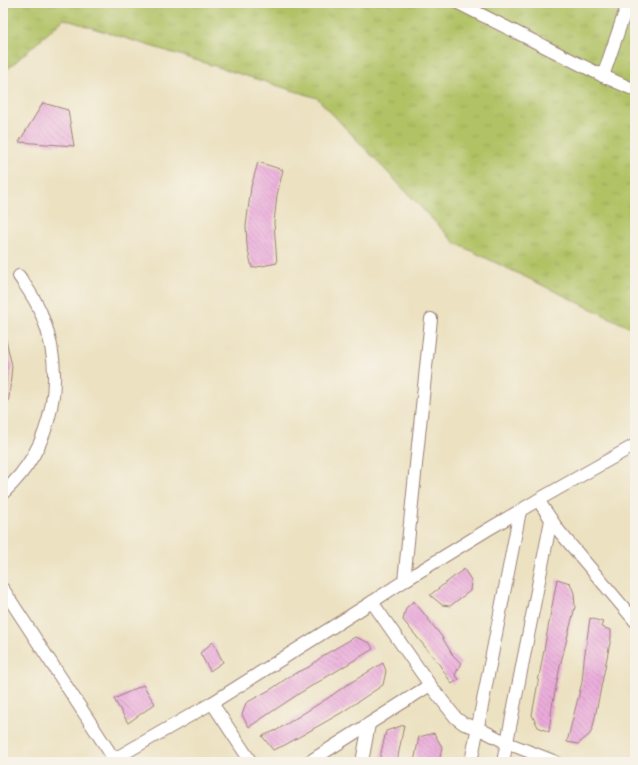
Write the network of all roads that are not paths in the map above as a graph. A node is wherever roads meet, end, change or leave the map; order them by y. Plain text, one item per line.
1 (458, 3) edge
2 (628, 3) edge
3 (603, 76) junction
4 (635, 90) edge
5 (19, 276) dead end
6 (431, 319) dead end
7 (635, 445) edge
8 (3, 493) edge
9 (538, 500) junction
10 (520, 511) junction
11 (551, 520) junction
12 (404, 581) junction
13 (3, 589) edge
14 (372, 602) junction
15 (635, 621) edge
16 (430, 685) junction
17 (212, 703) junction
18 (369, 724) junction
19 (478, 728) junction
20 (507, 743) junction
21 (111, 760) edge
22 (251, 762) edge
23 (309, 762) edge
24 (362, 762) edge
25 (471, 762) edge
26 (503, 762) edge
27 (556, 762) edge

1 - 3 street
2 - 3 street
3 - 4 street
5 - 8 street
6 - 12 street
7 - 9 street
9 - 10 street
9 - 11 street
10 - 12 street
10 - 19 street
11 - 15 street
11 - 20 street
12 - 14 street
13 - 21 street
14 - 16 street
14 - 17 street
16 - 18 street
16 - 19 street
17 - 21 street
17 - 22 street
18 - 23 street
18 - 24 street
19 - 20 street
19 - 25 street
20 - 26 street
20 - 27 street

